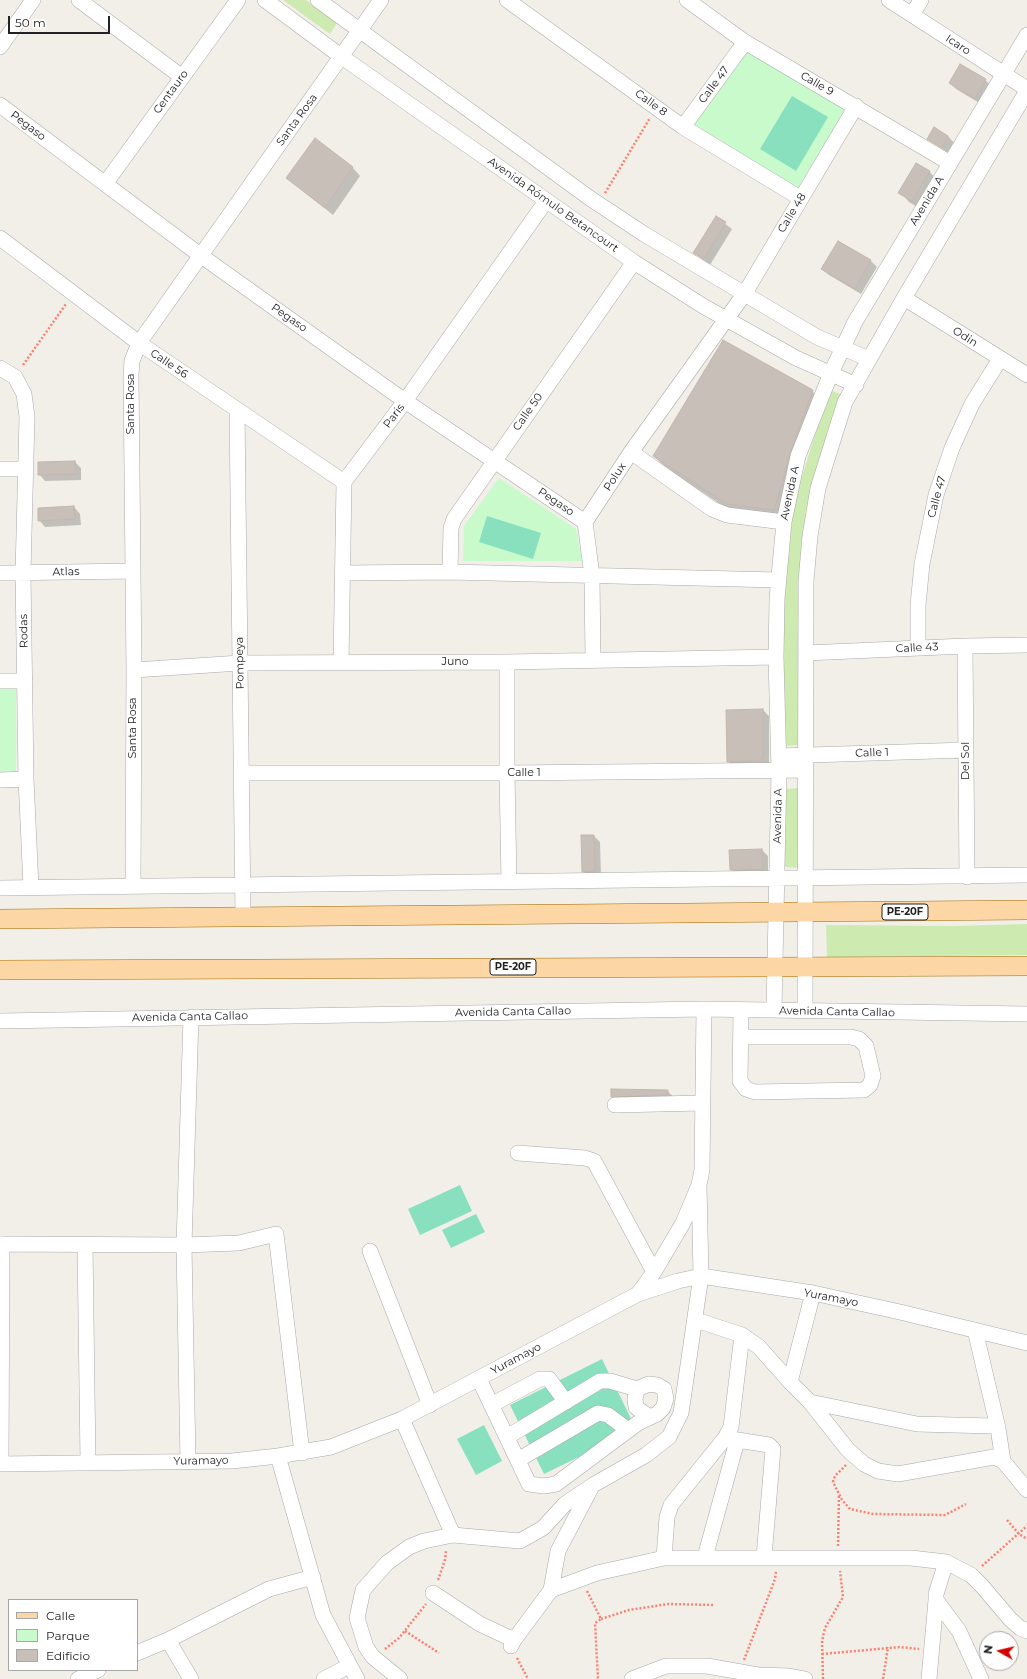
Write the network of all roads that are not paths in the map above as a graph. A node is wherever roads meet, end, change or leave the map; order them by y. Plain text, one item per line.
1 (33, 0) edge
2 (79, 0) edge
3 (238, 0) edge
4 (265, 0) edge
5 (318, 0) edge
6 (381, 0) edge
7 (687, 0) edge
8 (889, 0) edge
9 (921, 0) edge
10 (513, 2) edge
11 (912, 15) junction
12 (359, 31) junction
13 (1027, 35) edge
14 (745, 42) junction
15 (0, 47) edge
16 (342, 57) junction
17 (1003, 75) junction
18 (182, 77) junction
19 (1027, 90) edge
20 (0, 105) edge
21 (856, 106) junction
22 (683, 126) junction
23 (950, 163) junction
24 (105, 184) junction
25 (800, 198) junction
26 (546, 200) junction
27 (0, 238) edge
28 (200, 256) junction
29 (634, 262) junction
30 (745, 293) junction
31 (904, 298) junction
32 (726, 319) junction
33 (139, 343) junction
34 (843, 348) junction
35 (869, 359) junction
36 (1000, 359) junction
37 (0, 368) edge
38 (831, 373) junction
39 (1027, 375) edge
40 (856, 385) junction
41 (405, 400) junction
42 (237, 410) junction
43 (631, 452) junction
44 (494, 460) junction
45 (0, 469) edge
46 (25, 469) junction
47 (344, 482) junction
48 (585, 522) junction
49 (784, 522) junction
50 (132, 571) junction
51 (450, 572) junction
52 (0, 573) edge
53 (23, 573) junction
54 (343, 573) junction
55 (592, 576) junction
56 (778, 580) junction
57 (1027, 645) edge
58 (965, 646) junction
59 (918, 648) junction
60 (806, 653) junction
61 (776, 657) junction
62 (592, 660) junction
63 (507, 662) junction
64 (240, 663) junction
65 (341, 663) junction
66 (134, 670) junction
67 (0, 681) edge
68 (25, 681) junction
69 (966, 750) junction
70 (806, 755) junction
71 (779, 756) junction
72 (806, 770) junction
73 (779, 771) junction
74 (241, 773) junction
75 (507, 773) junction
76 (26, 779) junction
77 (0, 780) edge
78 (1027, 875) edge
79 (967, 876) junction
80 (777, 878) junction
81 (805, 878) junction
82 (509, 882) junction
83 (133, 886) junction
84 (242, 886) junction
85 (0, 888) edge
86 (31, 888) junction
87 (1027, 910) edge
88 (776, 913) junction
89 (806, 913) junction
90 (243, 916) junction
91 (0, 919) edge
92 (775, 966) junction
93 (806, 966) junction
94 (1027, 966) edge
95 (0, 970) edge
96 (704, 1009) junction
97 (741, 1010) junction
98 (774, 1010) junction
99 (809, 1011) junction
100 (1027, 1014) edge
101 (191, 1017) junction
102 (0, 1021) edge
103 (812, 1036) junction
104 (741, 1037) junction
105 (703, 1103) junction
106 (615, 1105) dead end
107 (518, 1153) dead end
108 (699, 1185) junction
109 (1, 1244) edge
110 (85, 1245) junction
111 (184, 1245) junction
112 (370, 1251) dead end
113 (654, 1272) junction
114 (702, 1276) junction
115 (813, 1293) junction
116 (638, 1294) junction
117 (696, 1320) junction
118 (975, 1330) junction
119 (742, 1335) junction
120 (1027, 1343) edge
121 (479, 1379) junction
122 (790, 1382) junction
123 (637, 1389) junction
124 (566, 1402) junction
125 (810, 1402) junction
126 (430, 1405) junction
127 (491, 1405) junction
128 (649, 1416) junction
129 (402, 1420) junction
130 (998, 1428) junction
131 (628, 1430) junction
132 (507, 1437) junction
133 (731, 1440) junction
134 (302, 1453) junction
135 (278, 1456) junction
136 (518, 1460) junction
137 (188, 1461) junction
138 (1003, 1461) junction
139 (88, 1462) junction
140 (0, 1464) edge
141 (593, 1485) junction
142 (1027, 1490) edge
143 (450, 1535) junction
144 (705, 1557) junction
145 (771, 1557) junction
146 (664, 1558) junction
147 (946, 1562) junction
148 (313, 1577) junction
149 (551, 1590) junction
150 (433, 1593) road end
151 (936, 1600) junction
152 (1027, 1631) edge
153 (168, 1640) junction
154 (138, 1653) edge
155 (96, 1671) edge
156 (353, 1673) edge
157 (78, 1679) edge
158 (192, 1679) edge
159 (324, 1679) edge
160 (400, 1679) edge
161 (632, 1679) edge
162 (806, 1679) edge
163 (929, 1679) edge
164 (982, 1679) edge

1 - 15 street
2 - 18 street
3 - 18 street, Centauro
4 - 16 street, Avenida Rómulo Betancourt
5 - 12 street
6 - 12 street, Santa Rosa
7 - 14 street, Calle 9
8 - 11 street, Icaro
9 - 11 street
10 - 22 street, Calle 8
11 - 17 street, Icaro
12 - 16 street, Santa Rosa
12 - 30 street
13 - 17 street, Avenida A
14 - 21 street, Calle 9
14 - 22 street, Calle 47
16 - 26 street, Avenida Rómulo Betancourt
16 - 28 street, Santa Rosa
17 - 19 street, Icaro
17 - 23 street, Avenida A
18 - 24 street, Centauro
19 - 31 street
20 - 24 street, Pegaso
21 - 23 street, Calle 9
21 - 25 street, Calle 48
22 - 25 street, Calle 8
23 - 34 street, Avenida A
24 - 28 street, Pegaso
25 - 30 street, Calle 48
26 - 29 street, Avenida Rómulo Betancourt
26 - 41 street, Paris
27 - 33 street, Calle 56
28 - 33 street, Santa Rosa
28 - 41 street, Pegaso
29 - 32 street, Avenida Rómulo Betancourt
29 - 44 street, Calle 50
30 - 32 street, Calle 48
30 - 34 street
31 - 35 street
31 - 36 street, Odin
32 - 38 street, Avenida Rómulo Betancourt
32 - 43 street, Polux
33 - 42 street, Calle 56
33 - 50 street, Santa Rosa
34 - 35 street
34 - 38 street, Avenida A
35 - 40 street
36 - 39 street, Odin
36 - 59 street, Calle 47
37 - 46 street, Rodas
38 - 40 street, Avenida Rómulo Betancourt
38 - 49 street, Avenida A
40 - 60 street
41 - 44 street, Pegaso
41 - 47 street, Paris
42 - 47 street, Calle 56
42 - 64 street, Pompeya
43 - 48 street, Polux
43 - 49 street
44 - 48 street, Pegaso
44 - 51 street, Calle 50
45 - 46 street
46 - 53 street, Rodas
47 - 54 street
48 - 55 street
49 - 56 street, Avenida A
50 - 53 street, Atlas
50 - 66 street, Santa Rosa
51 - 54 street
51 - 55 street
52 - 53 street, Atlas
53 - 68 street, Rodas
54 - 65 street
55 - 56 street
55 - 62 street
56 - 61 street, Avenida A
57 - 58 street, Calle 43
58 - 59 street, Calle 43
58 - 69 street, Del Sol
59 - 60 street, Calle 43
60 - 70 street
61 - 62 street, Juno
61 - 71 street, Avenida A
62 - 63 street, Juno
63 - 65 street, Juno
63 - 75 street
64 - 65 street, Juno
64 - 66 street, Juno
64 - 74 street, Pompeya
66 - 83 street, Santa Rosa
67 - 68 street
68 - 76 street, Rodas
69 - 70 street, Calle 1
69 - 79 street, Del Sol
70 - 71 street, Calle 1
70 - 72 street
71 - 73 street, Avenida A
72 - 73 street, Calle 1
72 - 81 street
73 - 75 street, Calle 1
73 - 80 street, Avenida A
74 - 75 street, Calle 1
74 - 84 street, Pompeya
75 - 82 street
76 - 77 street
76 - 86 street, Rodas
78 - 79 street
79 - 81 street
80 - 81 street
80 - 82 street
80 - 88 street, Avenida A
81 - 89 street
82 - 84 street
83 - 84 street
83 - 86 street
84 - 90 street, Pompeya
85 - 86 street
87 - 89 main road, PE-20F
88 - 89 main road, PE-20F
88 - 90 main road, PE-20F
88 - 92 street, Avenida A
89 - 93 street
90 - 91 main road, PE-20F
92 - 93 main road, PE-20F
92 - 95 main road, PE-20F
92 - 98 street, Avenida A
93 - 94 main road, PE-20F
93 - 99 street
96 - 97 street, Avenida Canta Callao
96 - 101 street, Avenida Canta Callao
96 - 105 street
97 - 98 street, Avenida Canta Callao
97 - 104 street
98 - 99 street, Avenida Canta Callao
99 - 100 street, Avenida Canta Callao
99 - 103 street
101 - 102 street, Avenida Canta Callao
101 - 111 street
103 - 104 street
103 - 104 street
105 - 106 street
105 - 108 street
107 - 113 street
108 - 113 street
108 - 114 street
109 - 110 street
109 - 140 street
110 - 111 street
110 - 139 street
111 - 134 street
111 - 137 street
112 - 126 street
113 - 116 street
114 - 115 street, Yuramayo
114 - 116 street, Yuramayo
114 - 117 street
115 - 118 street, Yuramayo
115 - 122 street
116 - 121 street, Yuramayo
117 - 119 street
117 - 141 street
118 - 120 street, Yuramayo
118 - 130 street
119 - 122 street
119 - 133 street
121 - 126 street, Yuramayo
121 - 127 street
122 - 125 street
123 - 124 street
123 - 128 street
123 - 128 street
124 - 127 street
124 - 132 street
125 - 130 street
125 - 138 street
126 - 129 street, Yuramayo
127 - 132 street
128 - 131 street
129 - 134 street, Yuramayo
129 - 143 street
130 - 138 street
131 - 136 street
131 - 136 street
132 - 136 street
133 - 144 street
133 - 145 street
133 - 146 street
134 - 135 street, Yuramayo
135 - 137 street, Yuramayo
135 - 148 street
137 - 139 street, Yuramayo
138 - 142 street
139 - 140 street, Yuramayo
141 - 143 street
141 - 149 street
143 - 160 street
144 - 145 street
144 - 146 street
145 - 147 street
146 - 149 street
147 - 151 street
147 - 152 street
148 - 153 street
148 - 156 street
149 - 150 street
151 - 163 street
151 - 164 street
153 - 154 street
153 - 158 street
155 - 157 street
156 - 159 street
161 - 162 street

